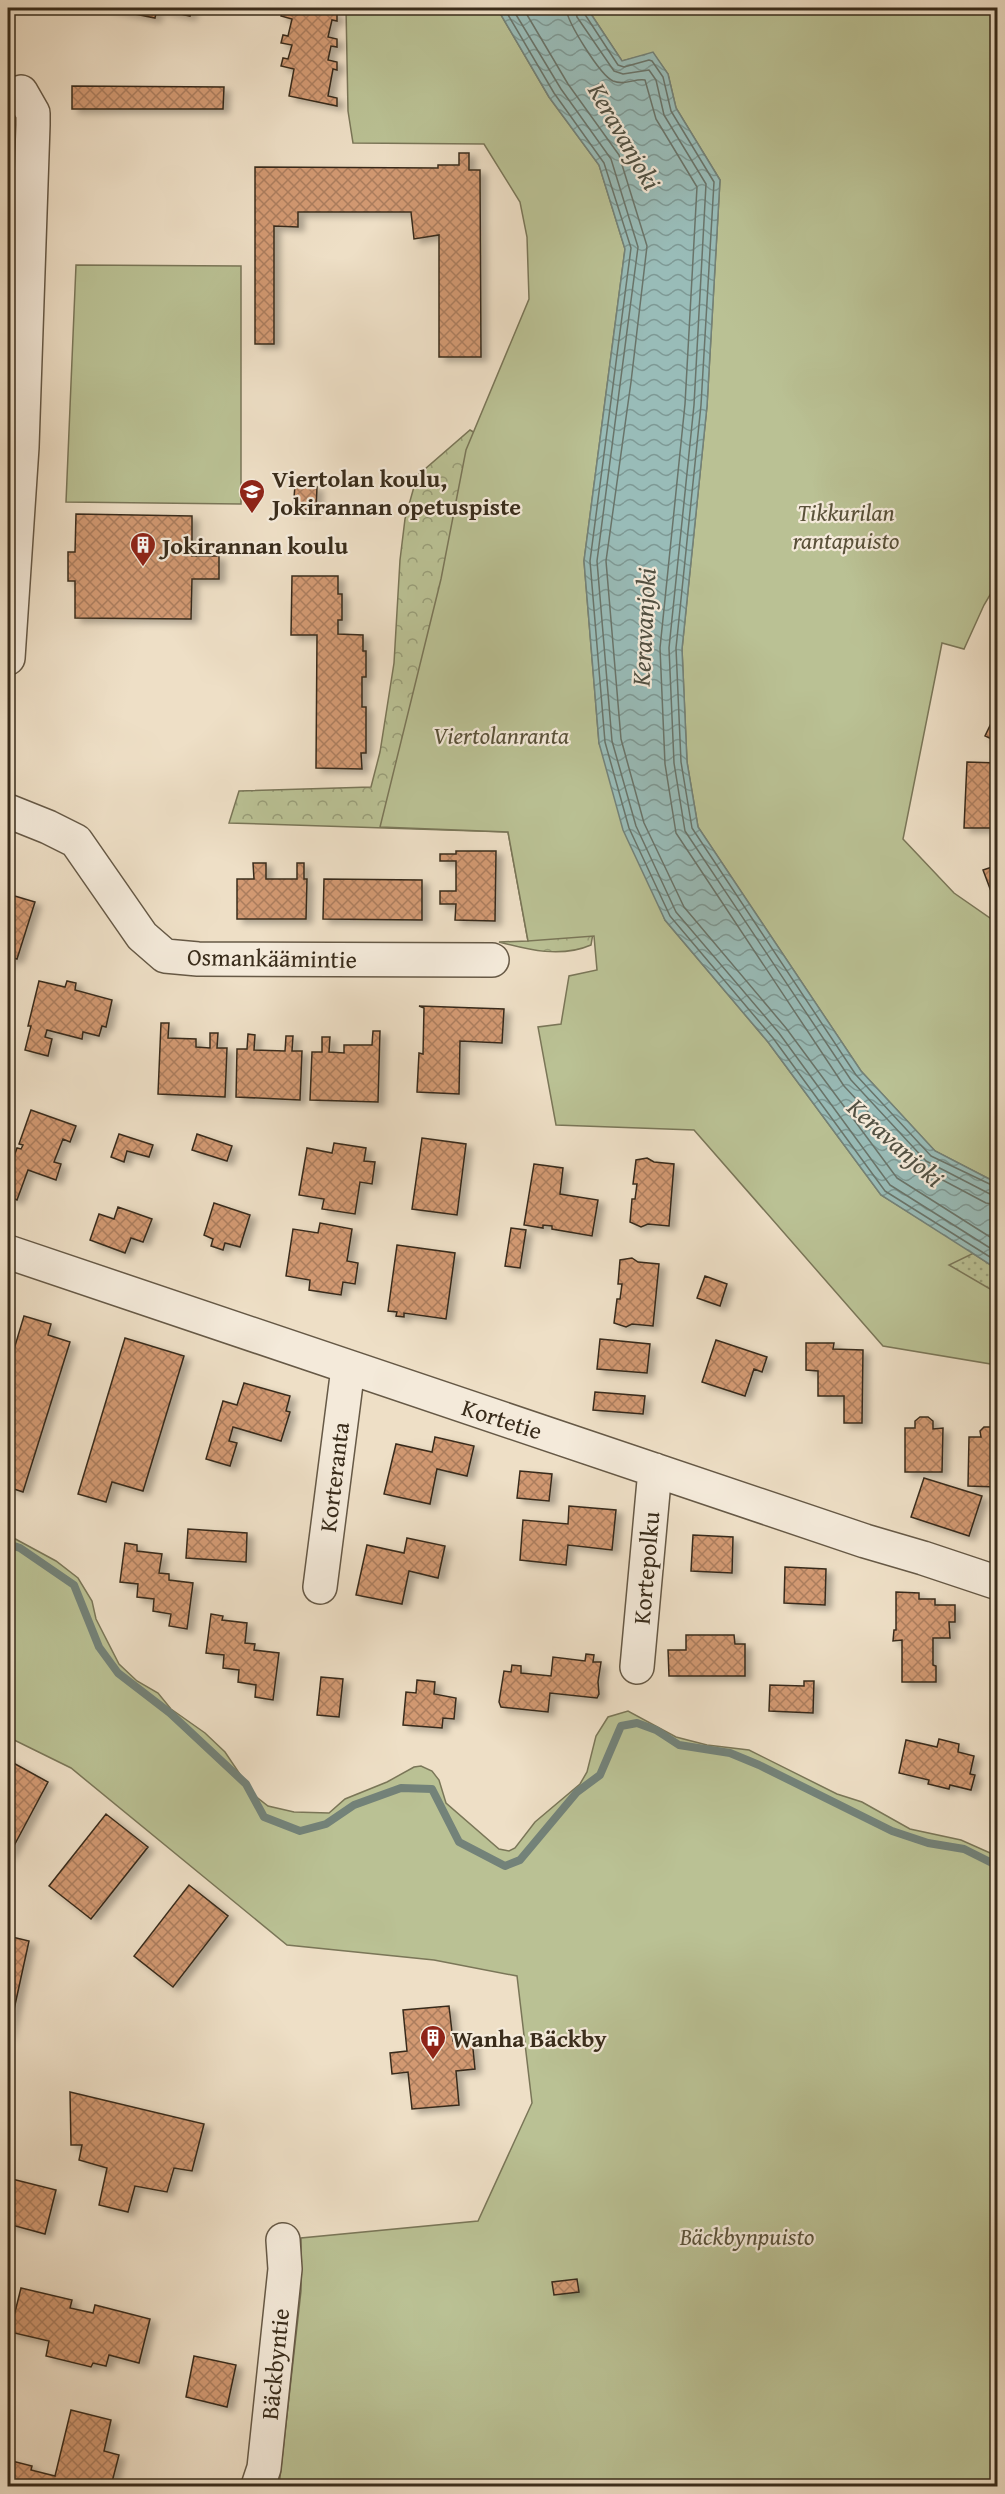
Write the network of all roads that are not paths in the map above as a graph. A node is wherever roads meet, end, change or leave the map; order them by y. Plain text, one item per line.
1 (21, 92) dead end
2 (8, 658) edge
3 (8, 811) edge
4 (492, 960) dead end
5 (8, 1252) edge
6 (348, 1368) junction
7 (655, 1470) junction
8 (998, 1583) edge
9 (320, 1587) dead end
10 (638, 1667) dead end
11 (283, 2240) dead end
12 (258, 2487) edge

1 - 2 street
3 - 4 street, Osmankäämintie
5 - 6 street, Kortetie
6 - 7 street, Kortetie
6 - 9 street, Korteranta
7 - 8 street, Kortetie
7 - 10 street, Kortepolku
11 - 12 street, Bäckbyntie

